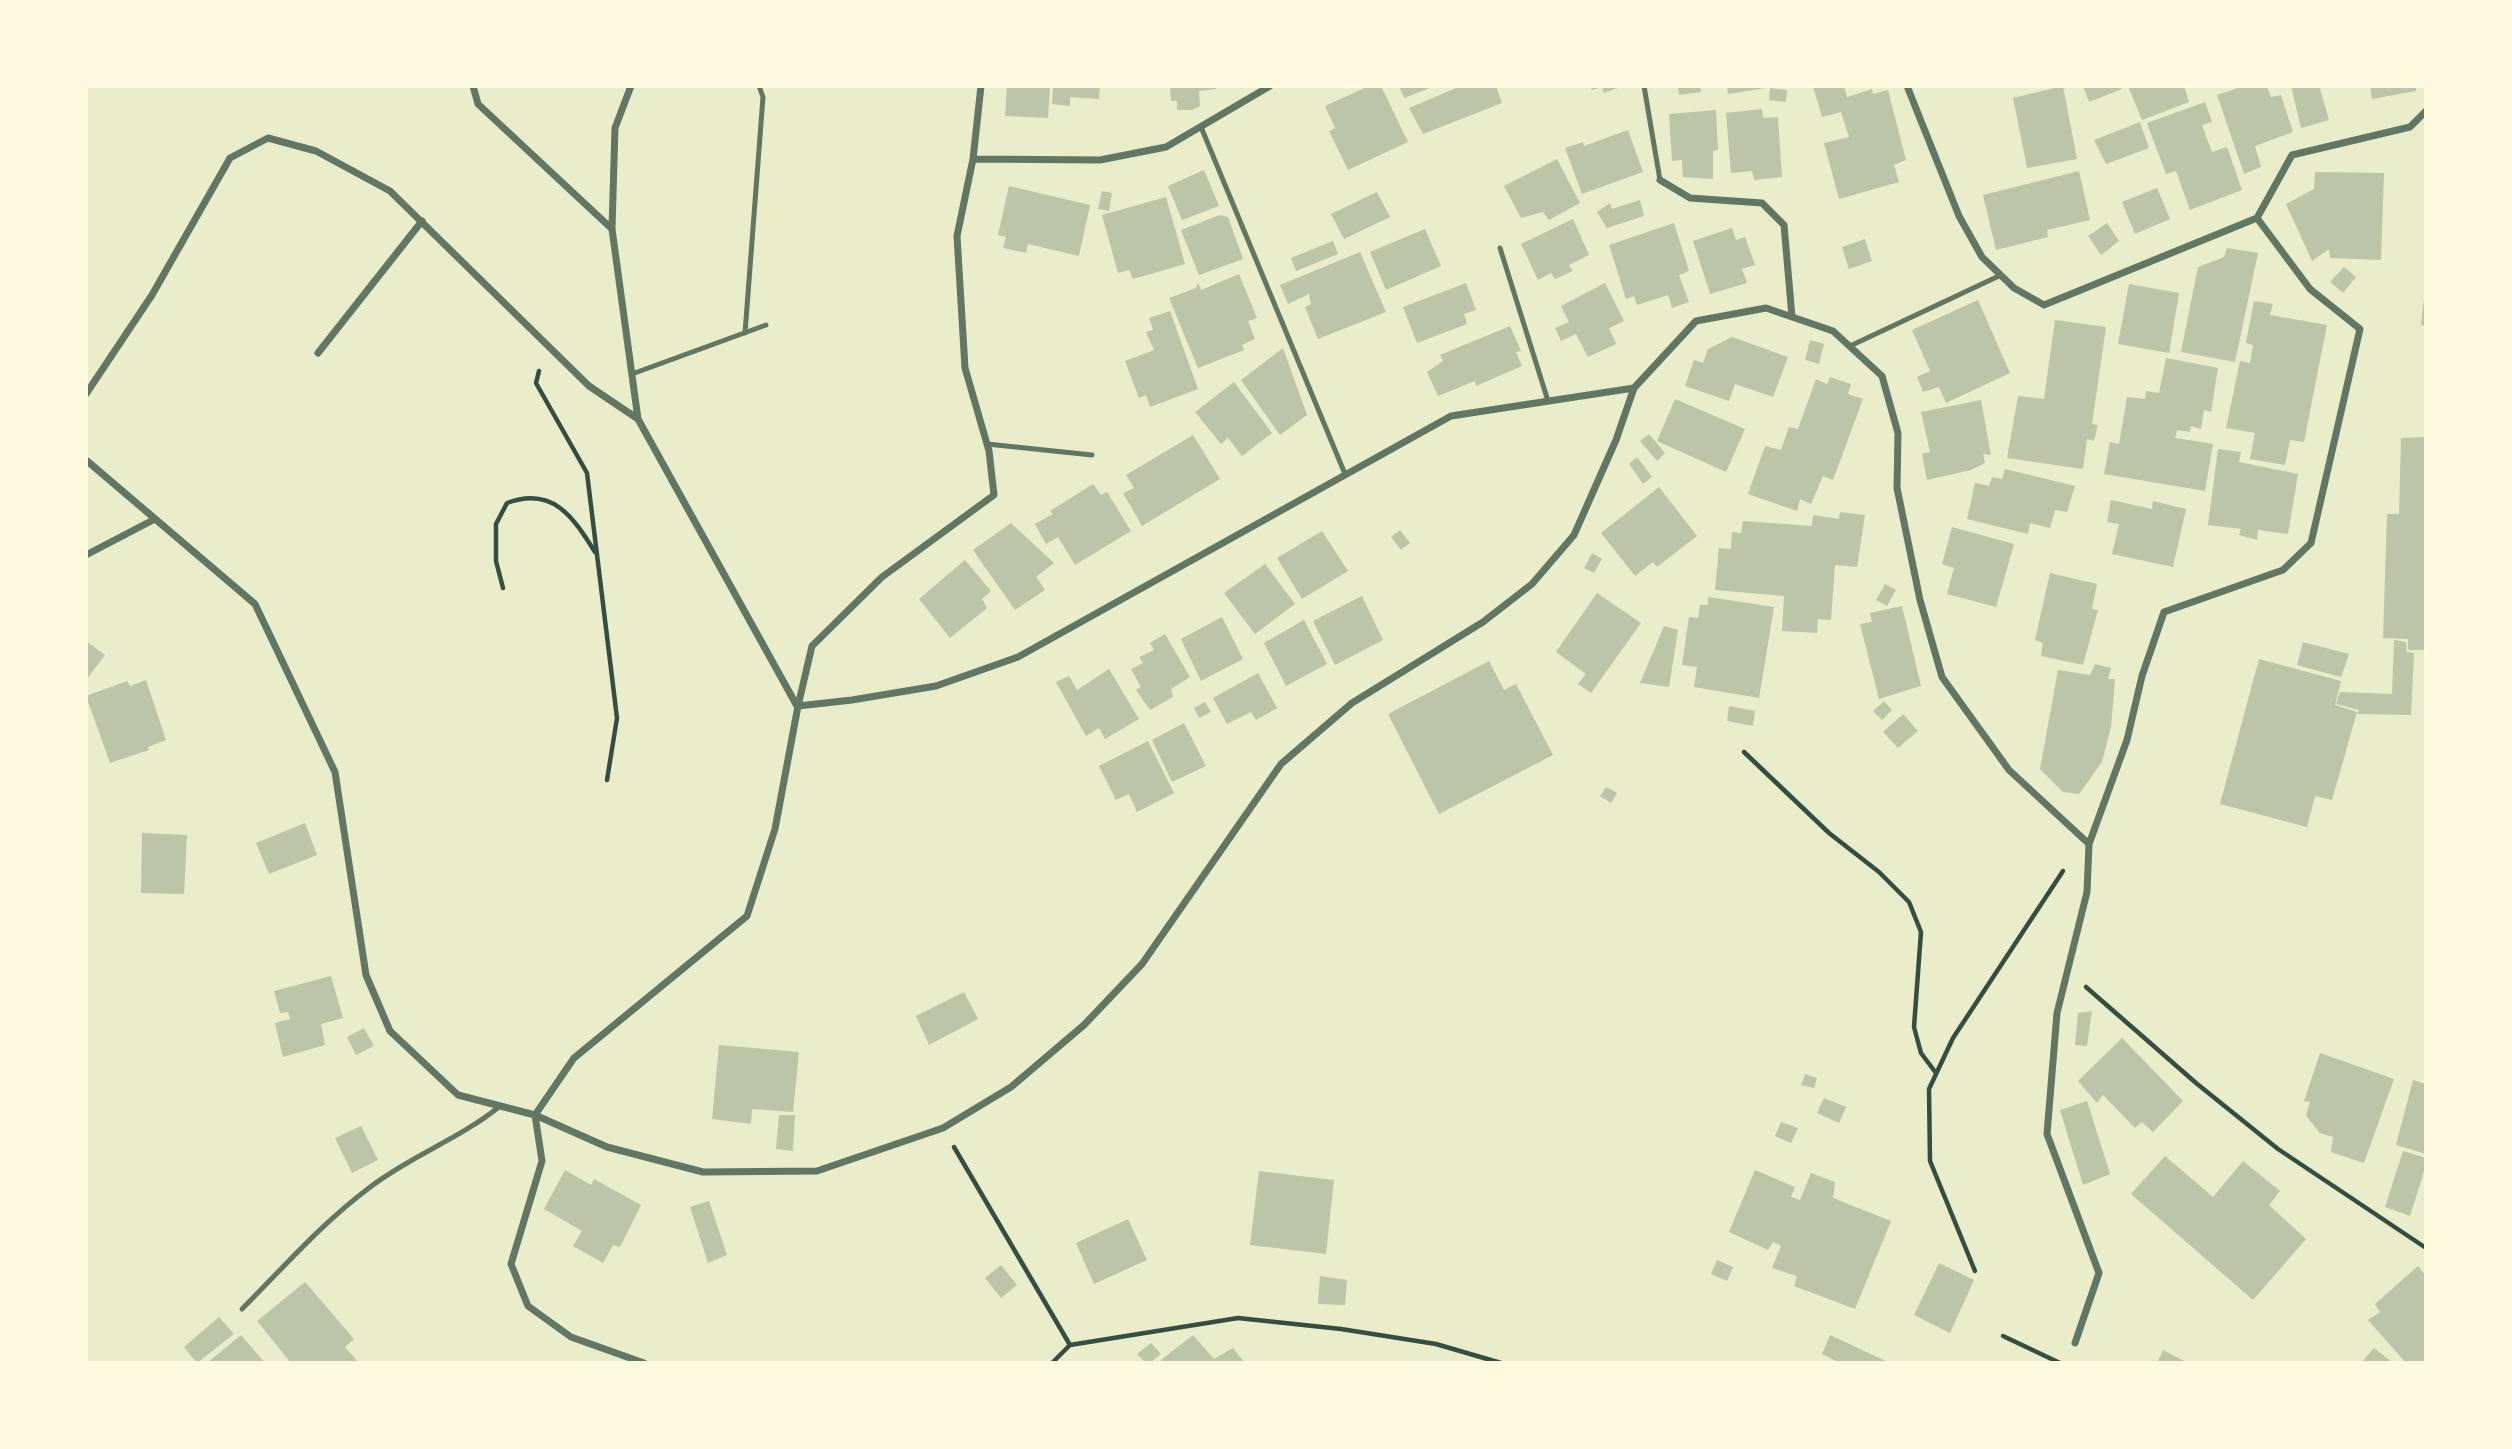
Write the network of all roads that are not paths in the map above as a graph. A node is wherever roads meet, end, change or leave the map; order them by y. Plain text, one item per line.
1 (473, 86) edge
2 (631, 86) edge
3 (759, 86) edge
4 (981, 86) edge
5 (1270, 86) edge
6 (1644, 86) edge
7 (1907, 86) edge
8 (2426, 111) edge
9 (1201, 127) junction
10 (973, 159) junction
11 (1660, 180) joint
12 (2258, 218) junction
13 (422, 221) junction
14 (612, 229) junction
15 (1500, 248) dead end
16 (2001, 275) junction
17 (1792, 317) junction
18 (766, 325) dead end
19 (745, 332) junction
20 (1850, 346) junction
21 (318, 353) dead end
22 (632, 374) junction
23 (1634, 387) junction
24 (86, 394) edge
25 (1548, 401) junction
26 (638, 419) junction
27 (987, 444) junction
28 (1092, 455) dead end
29 (86, 460) edge
30 (1345, 474) junction
31 (155, 519) junction
32 (86, 555) edge
33 (798, 706) junction
34 (2086, 842) junction
35 (500, 1106) junction
36 (535, 1115) junction
37 (242, 1309) dead end
38 (2076, 1343) dead end
39 (644, 1363) edge

1 - 14 street
2 - 14 street
3 - 19 lane
4 - 10 street
5 - 9 street
6 - 11 lane
7 - 16 street
8 - 12 street
9 - 10 street
9 - 30 lane
10 - 27 street
11 - 17 street
12 - 16 street
12 - 34 street
13 - 21 street
13 - 24 street
13 - 26 street
14 - 22 street
15 - 25 lane
16 - 20 lane
17 - 20 street
17 - 23 street
18 - 19 lane
19 - 22 lane
20 - 34 street
22 - 26 street
23 - 25 street
23 - 36 street
25 - 30 street
26 - 33 street
27 - 28 lane
27 - 33 street
29 - 31 street
30 - 33 street
31 - 32 street
31 - 35 street
33 - 36 street
34 - 38 street
35 - 36 street
35 - 37 lane
36 - 39 street

